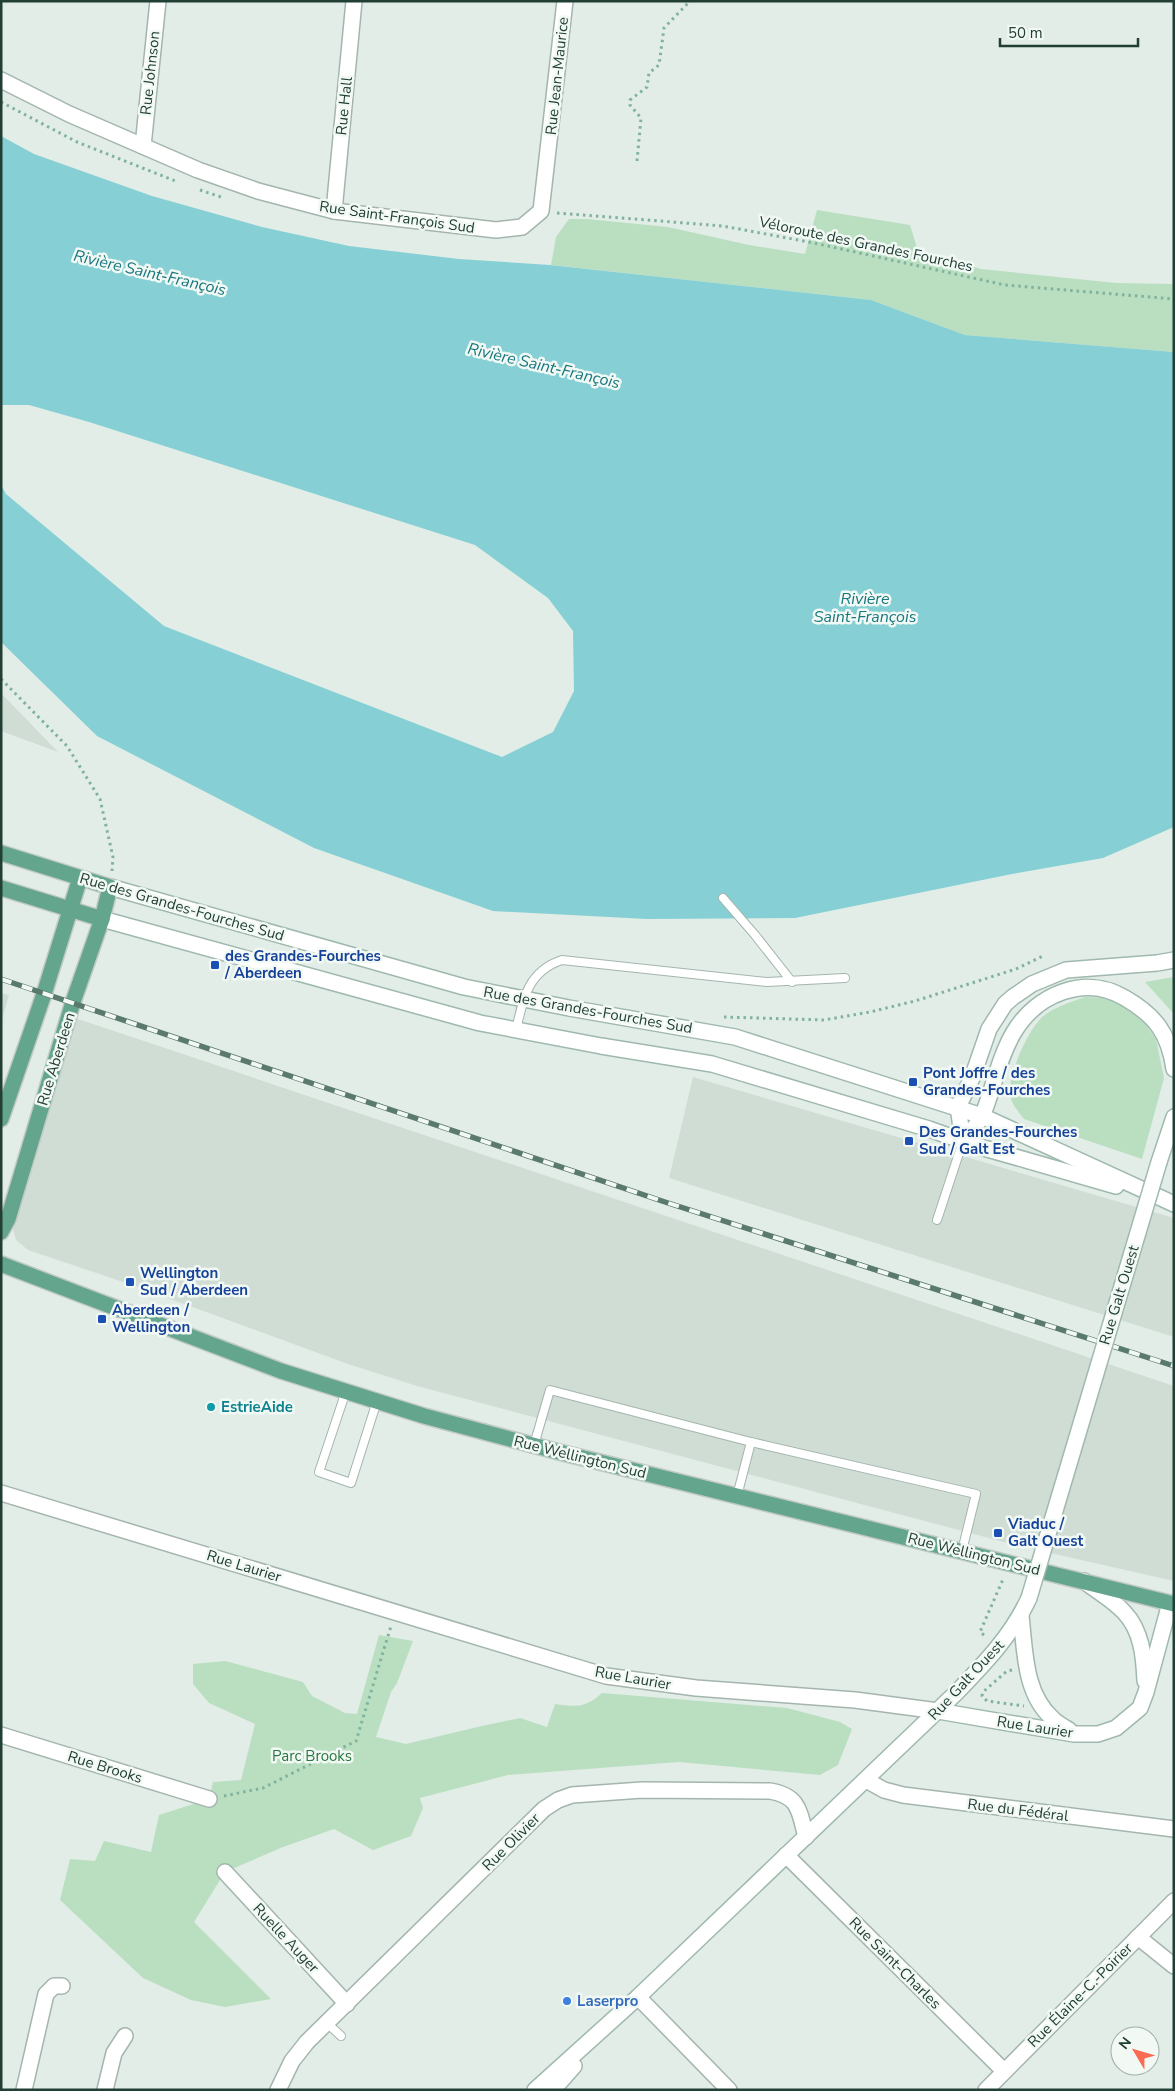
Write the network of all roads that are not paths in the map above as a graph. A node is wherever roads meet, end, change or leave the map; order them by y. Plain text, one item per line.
1 (158, 1) edge
2 (354, 1) edge
3 (565, 1) edge
4 (1, 80) edge
5 (143, 146) junction
6 (549, 150) joint
7 (334, 211) junction
8 (1, 854) edge
9 (80, 878) junction
10 (110, 887) junction
11 (1, 888) edge
12 (723, 898) dead end
13 (71, 910) junction
14 (102, 918) junction
15 (1174, 960) edge
16 (845, 978) dead end
17 (792, 982) junction
18 (524, 999) junction
19 (516, 1030) junction
20 (1174, 1069) edge
21 (958, 1107) junction
22 (982, 1116) junction
23 (1174, 1117) edge
24 (1, 1119) edge
25 (963, 1141) junction
26 (1168, 1202) edge
27 (937, 1220) dead end
28 (1, 1232) edge
29 (1, 1264) edge
30 (346, 1391) junction
31 (377, 1401) junction
32 (751, 1442) junction
33 (534, 1446) junction
34 (1, 1494) edge
35 (737, 1496) junction
36 (962, 1551) junction
37 (1084, 1581) junction
38 (1172, 1604) edge
39 (1021, 1616) junction
40 (1146, 1692) junction
41 (938, 1711) junction
42 (1074, 1734) junction
43 (1, 1735) edge
44 (866, 1780) junction
45 (209, 1800) road end
46 (1174, 1829) edge
47 (806, 1836) junction
48 (786, 1855) junction
49 (225, 1872) dead end
50 (1174, 1901) edge
51 (1138, 1937) junction
52 (1174, 1966) edge
53 (62, 1986) dead end
54 (638, 1997) junction
55 (347, 2004) junction
56 (328, 2024) junction
57 (125, 2036) dead end
58 (341, 2036) dead end
59 (1004, 2071) junction
60 (24, 2090) edge
61 (105, 2090) edge
62 (278, 2090) edge
63 (535, 2090) edge
64 (553, 2090) edge
65 (728, 2090) edge
66 (986, 2090) edge

1 - 5 main road, Rue Johnson
2 - 7 main road, Rue Hall
3 - 6 main road, Rue Jean-Maurice
4 - 5 main road, Rue Saint-François Sud
5 - 7 main road, Rue Saint-François Sud
6 - 7 main road, Rue Saint-François Sud
8 - 9 main road, Rue des Grandes-Fourches Sud
9 - 10 main road, Rue des Grandes-Fourches Sud
9 - 13 main road, Rue Aberdeen
10 - 14 main road, Rue Aberdeen
10 - 18 main road, Rue des Grandes-Fourches Sud
11 - 13 main road, Rue des Grandes-Fourches Sud
12 - 17 lane
13 - 14 main road, Rue des Grandes-Fourches Sud
13 - 24 main road, Rue Aberdeen
14 - 19 main road, Rue des Grandes-Fourches Sud
14 - 28 main road, Rue Aberdeen
15 - 21 main road
16 - 17 lane
17 - 18 lane
18 - 19 lane
18 - 21 main road, Rue des Grandes-Fourches Sud
19 - 25 main road, Rue des Grandes-Fourches Sud
20 - 22 main road
21 - 22 main road, Rue des Grandes-Fourches Sud
21 - 25 main road
22 - 25 main road
22 - 26 main road, Rue des Grandes-Fourches Sud
23 - 39 main road, Rue Galt Ouest, bridge
25 - 26 main road, Rue des Grandes-Fourches Sud
25 - 27 lane
29 - 30 main road, Rue Wellington Sud
30 - 31 main road, Rue Wellington Sud
30 - 31 lane
31 - 33 main road, Rue Wellington Sud
32 - 33 lane
32 - 35 lane
32 - 36 lane
33 - 35 main road, Rue Wellington Sud
34 - 41 main road, Rue Laurier
35 - 36 main road, Rue Wellington Sud
36 - 37 main road, Rue Wellington Sud
37 - 38 main road, Rue Wellington Sud
37 - 40 main road
38 - 40 main road, Rue Laurier
39 - 41 main road, Rue Galt Ouest
39 - 42 main road
40 - 42 main road, Rue Laurier
41 - 42 main road, Rue Laurier
41 - 44 main road, Rue Galt Ouest
43 - 45 main road, Rue Brooks
44 - 46 main road, Rue du Fédéral
44 - 47 main road, Rue Galt Ouest
47 - 48 main road, Rue Galt Ouest
47 - 55 main road, Rue Olivier
48 - 54 main road, Rue Galt Ouest
48 - 59 main road, Rue Saint-Charles
49 - 55 main road, Ruelle Auger
50 - 51 main road, Rue Élaine-C.-Poirier
51 - 52 main road
51 - 59 main road, Rue Élaine-C.-Poirier
53 - 60 main road
54 - 63 main road, Rue Galt Ouest
54 - 64 main road, Rue Galt Ouest
54 - 65 main road
55 - 56 main road, Rue Olivier
56 - 58 lane
56 - 62 main road, Rue Olivier
57 - 61 main road
59 - 66 main road, Rue Élaine-C.-Poirier

